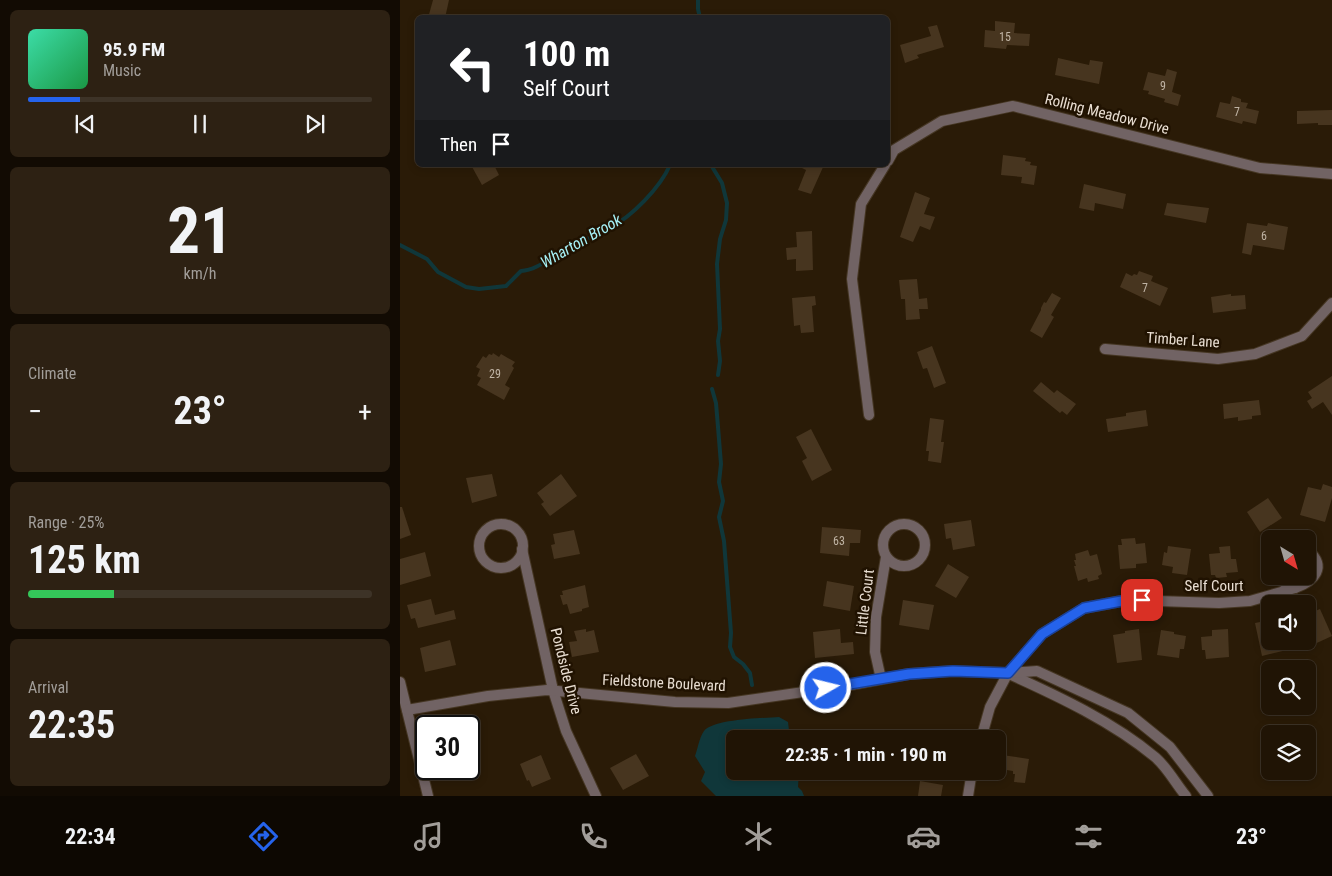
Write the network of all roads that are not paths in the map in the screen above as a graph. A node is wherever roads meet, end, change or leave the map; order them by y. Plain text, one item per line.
1 (890, 157) edge
2 (884, 167) edge
3 (1332, 174) edge
4 (1332, 303) edge
5 (1105, 349) dead end
6 (869, 414) dead end
7 (522, 549) junction
8 (886, 557) junction
9 (1289, 585) edge
10 (1305, 585) edge
11 (1295, 588) junction
12 (1008, 673) junction
13 (881, 679) junction
14 (400, 682) edge
15 (553, 690) junction
16 (407, 710) junction
17 (984, 730) edge
18 (971, 780) edge
19 (428, 796) edge
20 (596, 796) edge
21 (968, 796) edge
22 (1186, 796) edge
23 (1208, 796) edge

1 - 3 street, Rolling Meadow Drive
2 - 6 street
4 - 5 street, Timber Lane
7 - 7 street, Pondside Drive
7 - 15 street, Pondside Drive
8 - 8 street, Little Court
8 - 13 street, Little Court
9 - 11 street
10 - 11 street, Self Court
11 - 12 street, Self Court
12 - 13 street, Fieldstone Boulevard
12 - 17 street, Self Court
12 - 22 street, Fieldstone Boulevard
12 - 23 street, Fieldstone Boulevard
13 - 15 street, Fieldstone Boulevard
14 - 16 street
15 - 16 street, Fieldstone Boulevard
15 - 20 street, Pondside Drive
16 - 19 street
18 - 21 street

